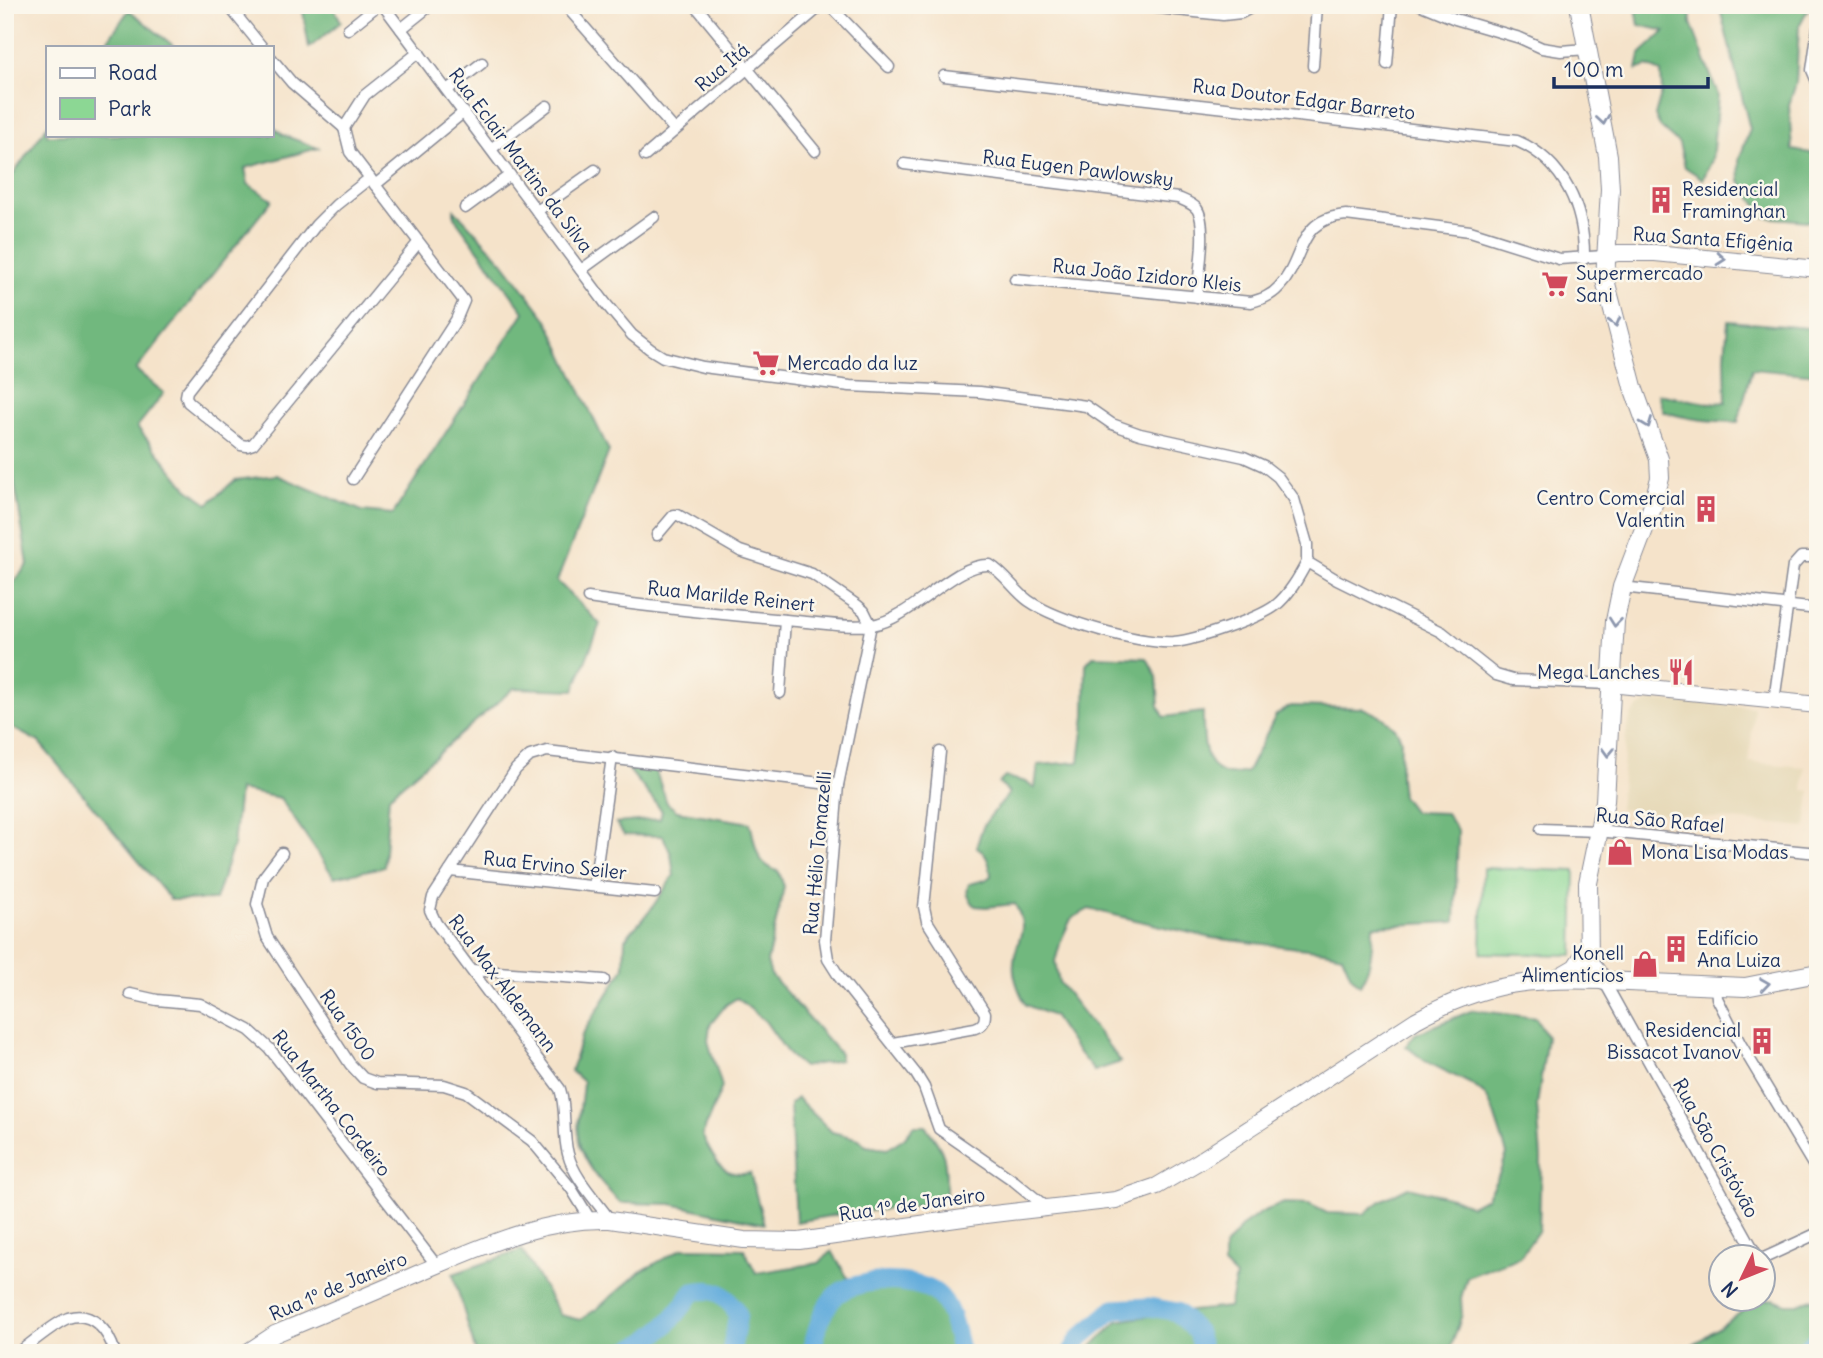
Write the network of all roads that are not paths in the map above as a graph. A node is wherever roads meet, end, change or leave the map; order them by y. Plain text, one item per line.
1 (228, 5) edge
2 (381, 5) edge
3 (431, 5) edge
4 (565, 5) edge
5 (695, 5) edge
6 (821, 5) edge
7 (829, 5) edge
8 (1131, 5) edge
9 (1256, 5) edge
10 (1317, 5) edge
11 (1392, 5) edge
12 (1421, 5) edge
13 (1579, 5) edge
14 (1818, 28) edge
15 (348, 29) dead end
16 (401, 29) junction
17 (261, 46) edge
18 (1587, 49) junction
19 (419, 52) junction
20 (273, 60) edge
21 (482, 63) dead end
22 (1387, 64) dead end
23 (1312, 66) dead end
24 (889, 67) dead end
25 (748, 69) junction
26 (944, 76) dead end
27 (1818, 84) edge
28 (447, 90) junction
29 (547, 106) dead end
30 (464, 112) junction
31 (344, 128) junction
32 (674, 130) junction
33 (491, 149) junction
34 (815, 151) dead end
35 (645, 156) dead end
36 (904, 164) dead end
37 (595, 170) dead end
38 (510, 175) junction
39 (372, 181) junction
40 (465, 208) dead end
41 (537, 211) junction
42 (654, 217) dead end
43 (418, 243) junction
44 (1604, 256) junction
45 (1584, 259) junction
46 (1818, 269) edge
47 (581, 270) junction
48 (1015, 279) dead end
49 (1197, 297) junction
50 (352, 479) dead end
51 (657, 535) dead end
52 (1818, 556) edge
53 (1307, 562) junction
54 (1622, 587) junction
55 (588, 598) dead end
56 (1787, 606) junction
57 (1818, 609) edge
58 (785, 620) junction
59 (871, 625) junction
60 (1610, 684) junction
61 (780, 693) dead end
62 (1774, 701) junction
63 (1818, 705) edge
64 (940, 752) dead end
65 (612, 757) junction
66 (838, 785) junction
67 (1542, 830) dead end
68 (1598, 831) junction
69 (282, 853) dead end
70 (1818, 853) edge
71 (450, 871) junction
72 (594, 887) junction
73 (655, 893) dead end
74 (1587, 949) junction
75 (472, 970) junction
76 (1818, 973) edge
77 (1553, 979) junction
78 (604, 980) dead end
79 (1604, 981) junction
80 (1716, 986) junction
81 (130, 994) dead end
82 (893, 1043) junction
83 (1818, 1173) edge
84 (1046, 1207) junction
85 (590, 1219) junction
86 (610, 1220) junction
87 (1818, 1233) edge
88 (1750, 1242) edge
89 (1778, 1251) edge
90 (437, 1266) junction
91 (18, 1353) edge
92 (115, 1353) edge
93 (246, 1353) edge

1 - 17 street
2 - 15 street
2 - 16 street, Rua Eclair Martins da Silva
3 - 16 street
4 - 32 street
5 - 25 street
6 - 25 street, Rua Itá
7 - 24 street
8 - 9 street
10 - 23 street
11 - 22 street
12 - 18 street
13 - 18 main road
14 - 27 street
16 - 19 street, Rua Eclair Martins da Silva
18 -> 44 main road
19 - 28 street, Rua Eclair Martins da Silva
19 - 31 street
20 - 31 street
21 - 28 street
25 - 32 street, Rua Itá
25 - 34 street
26 - 45 street, Rua Doutor Edgar Barreto
28 - 30 street, Rua Eclair Martins da Silva
29 - 33 street
30 - 33 street, Rua Eclair Martins da Silva
30 - 39 street
31 - 39 street
32 - 35 street, Rua Itá
33 - 38 street, Rua Eclair Martins da Silva
36 - 49 street, Rua Eugen Pawlowsky
37 - 41 street
38 - 40 street
38 - 41 street, Rua Eclair Martins da Silva
39 - 43 street
39 - 43 street
41 - 47 street, Rua Eclair Martins da Silva
42 - 47 street
43 - 50 street
44 - 45 street, Rua João Izidoro Kleis
44 -> 46 street, Rua Santa Efigênia
44 -> 54 main road
45 - 49 street, Rua João Izidoro Kleis
47 - 53 street, Rua Eclair Martins da Silva
48 - 49 street, Rua João Izidoro Kleis
51 - 59 street
52 - 56 street
53 - 59 street
53 - 60 street
54 - 56 street
54 -> 60 main road
55 - 58 street, Rua Marilde Reinert
56 - 57 street
56 - 62 street
58 - 59 street, Rua Marilde Reinert
58 - 61 street
59 - 66 street, Rua Hélio Tomazelli
60 - 62 street
60 -> 68 main road
62 - 63 street
64 - 82 street
65 - 66 street, Rua Max Aldemann
65 - 71 street, Rua Max Aldemann
65 - 72 street
66 - 82 street, Rua Hélio Tomazelli
67 - 68 street, Rua São Rafael
68 - 70 street, Rua São Rafael
68 - 74 main road
69 - 85 street, Rua 1500
71 - 72 street, Rua Ervino Seiler
71 - 75 street, Rua Max Aldemann
72 - 73 street, Rua Ervino Seiler
74 - 77 street, Rua 1º de Janeiro
74 - 79 main road
75 - 78 street
75 - 86 street, Rua Max Aldemann
80 -> 76 main road, Rua 1º de Janeiro
77 - 79 street, Rua 1º de Janeiro
77 - 84 street, Rua 1º de Janeiro
79 - 80 main road, Rua 1º de Janeiro
79 - 88 street, Rua São Cristóvão
80 - 83 street
81 - 90 street, Rua Martha Cordeiro
82 - 84 street, Rua Hélio Tomazelli
84 - 86 street, Rua 1º de Janeiro
85 - 86 street, Rua 1º de Janeiro
85 - 90 street, Rua 1º de Janeiro
87 - 89 street
90 - 93 street, Rua 1º de Janeiro
91 - 92 street

